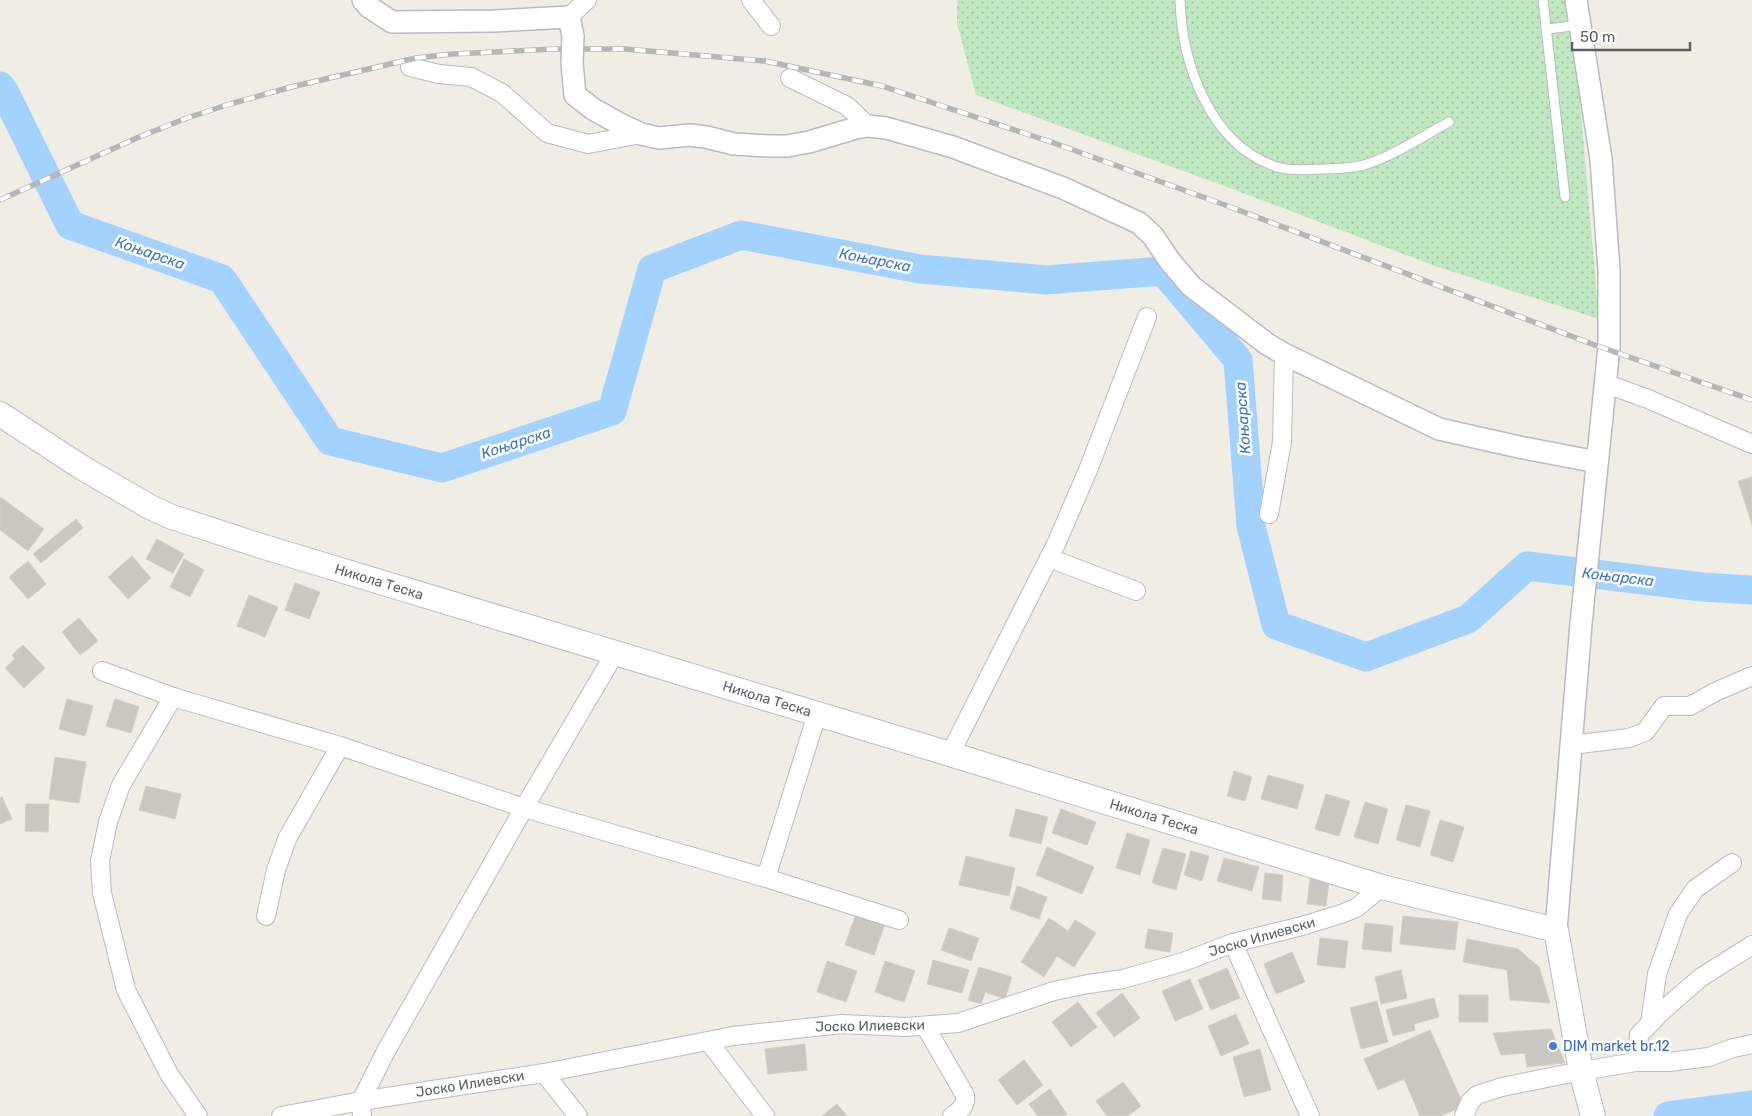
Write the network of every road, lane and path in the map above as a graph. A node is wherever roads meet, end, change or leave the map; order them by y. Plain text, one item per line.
1 (363, 0) edge
2 (587, 0) edge
3 (751, 0) edge
4 (1180, 0) edge
5 (1544, 0) edge
6 (1576, 0) edge
7 (1580, 25) junction
8 (771, 26) dead end
9 (571, 27) junction
10 (1548, 29) junction
11 (410, 67) dead end
12 (790, 78) dead end
13 (1449, 122) dead end
14 (868, 126) junction
15 (641, 134) junction
16 (1565, 197) dead end
17 (1147, 317) dead end
18 (1284, 354) junction
19 (1604, 383) junction
20 (0, 414) edge
21 (1752, 444) edge
22 (1597, 462) junction
23 (1269, 514) dead end
24 (1049, 558) junction
25 (1136, 591) dead end
26 (615, 653) junction
27 (102, 671) dead end
28 (1752, 676) edge
29 (173, 697) junction
30 (817, 714) junction
31 (1571, 745) junction
32 (340, 746) junction
33 (950, 754) junction
34 (524, 808) junction
35 (1732, 863) dead end
36 (766, 878) junction
37 (1382, 887) junction
38 (266, 916) dead end
39 (899, 920) dead end
40 (1556, 930) junction
41 (1233, 943) junction
42 (1752, 945) edge
43 (1650, 1023) junction
44 (926, 1026) junction
45 (709, 1042) junction
46 (1752, 1044) edge
47 (1636, 1062) junction
48 (1581, 1071) junction
49 (544, 1073) junction
50 (361, 1109) edge
51 (1592, 1114) edge
52 (198, 1116) edge
53 (281, 1116) edge
54 (578, 1116) edge
55 (765, 1116) edge
56 (952, 1116) edge
57 (1310, 1116) edge
58 (1464, 1116) edge

1 - 9 street
2 - 9 street
3 - 8 street
4 - 13 lane
5 - 10 lane
6 - 7 street
7 - 10 lane
7 - 19 street
9 - 15 street, bridge
10 - 16 lane
11 - 15 street
12 - 14 street
14 - 15 street
14 - 18 street
17 - 24 street
18 - 22 street
18 - 23 street
19 - 21 street
19 - 22 street
20 - 26 main road, Никола Теска
22 - 31 street
24 - 25 street
24 - 33 street
26 - 30 main road, Никола Теска
26 - 34 street
27 - 29 street
28 - 31 street
29 - 32 street
29 - 52 street
30 - 33 main road, Никола Теска
30 - 36 street
31 - 40 street
32 - 34 street
32 - 38 street
33 - 37 main road, Никола Теска
34 - 36 street
34 - 50 street
35 - 43 street
36 - 39 street
37 - 40 main road, Никола Теска
37 - 41 street, Јоско Илиевски
40 - 48 main road
41 - 44 street, Јоско Илиевски
41 - 57 street
42 - 43 street
43 - 47 street
44 - 45 street, Јоско Илиевски
44 - 56 street
45 - 49 street, Јоско Илиевски
45 - 55 street
46 - 47 street
47 - 48 street
48 - 51 main road
48 - 58 street
49 - 50 street, Јоско Илиевски
49 - 54 street
50 - 53 street, Јоско Илиевски

